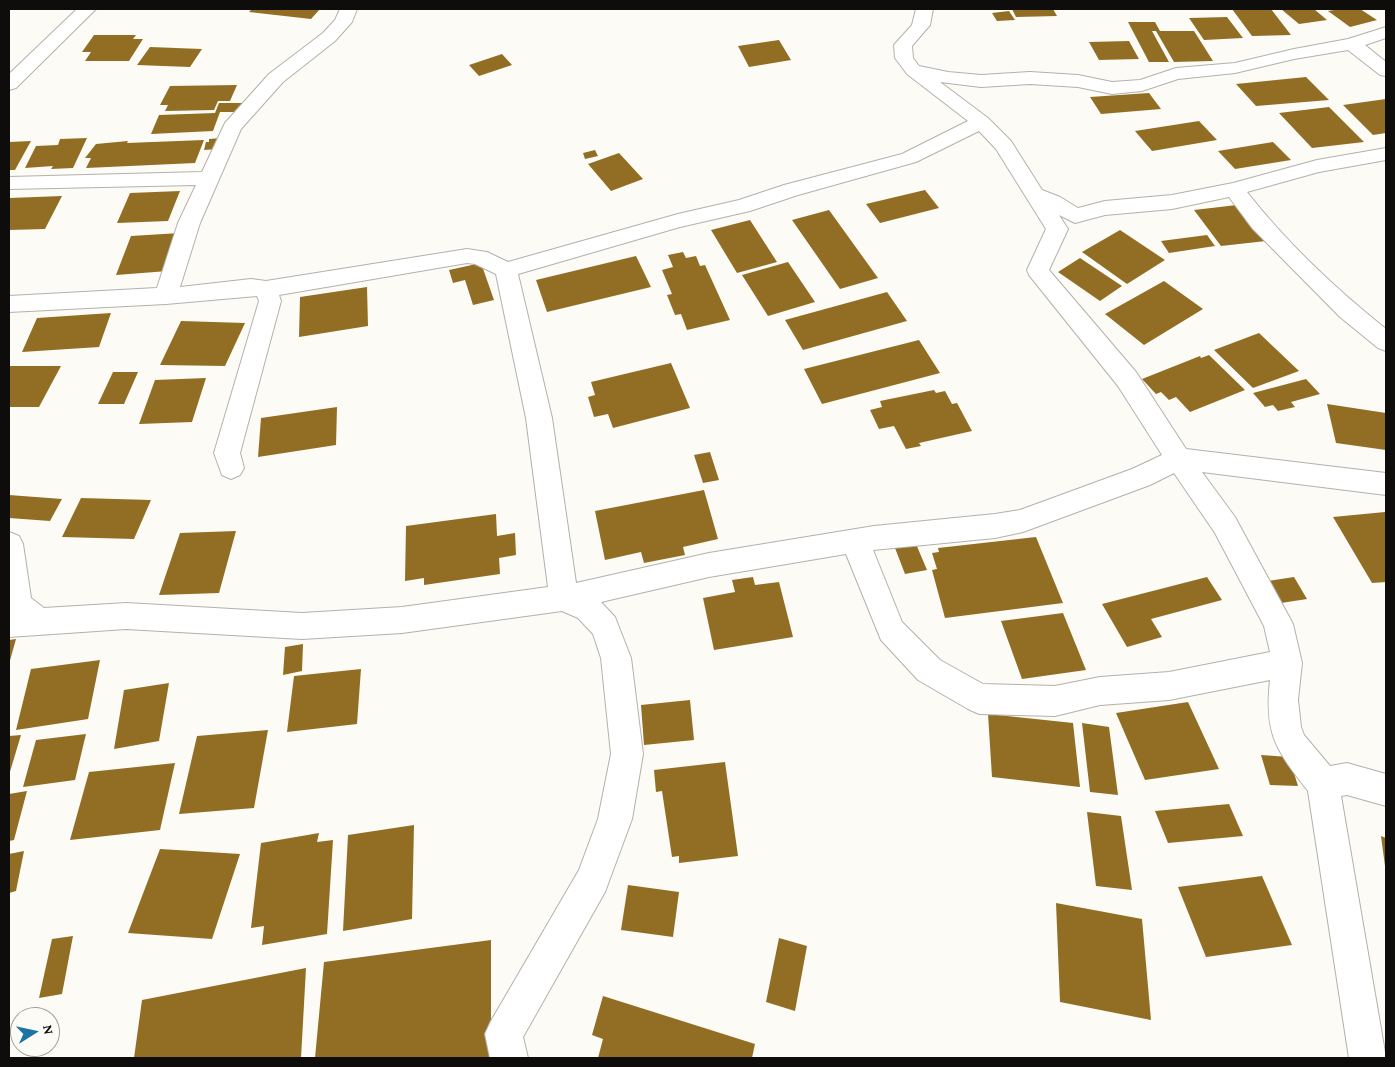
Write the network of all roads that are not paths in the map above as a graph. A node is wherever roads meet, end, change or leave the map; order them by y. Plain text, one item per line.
1 (87, 9) edge
2 (348, 9) edge
3 (924, 9) edge
4 (1386, 32) edge
5 (1352, 44) junction
6 (913, 70) junction
7 (1386, 70) edge
8 (9, 84) edge
9 (981, 122) junction
10 (1386, 154) edge
11 (208, 178) junction
12 (9, 183) edge
13 (1234, 189) junction
14 (1035, 194) junction
15 (506, 270) junction
16 (266, 289) junction
17 (166, 296) junction
18 (9, 304) edge
19 (1386, 342) edge
20 (1178, 459) junction
21 (231, 468) dead end
22 (1386, 484) edge
23 (855, 541) junction
24 (9, 544) edge
25 (564, 598) junction
26 (38, 621) junction
27 (9, 624) edge
28 (1287, 663) junction
29 (1323, 784) junction
30 (1386, 790) edge
31 (510, 1058) edge
32 (1368, 1058) edge

1 - 8 street
2 - 11 street
3 - 6 street
4 - 5 street
5 - 6 street
5 - 7 street
6 - 9 street
9 - 14 street
9 - 15 street
10 - 13 street
11 - 12 street
11 - 17 street
13 - 14 street
13 - 19 street
14 - 20 street
15 - 16 street
15 - 25 street
16 - 17 street
16 - 21 street
17 - 18 street
20 - 22 street
20 - 23 street
20 - 28 street
23 - 25 street
23 - 28 street
24 - 26 street
25 - 26 street
25 - 31 street
26 - 27 street
28 - 29 street
29 - 30 street
29 - 32 street

